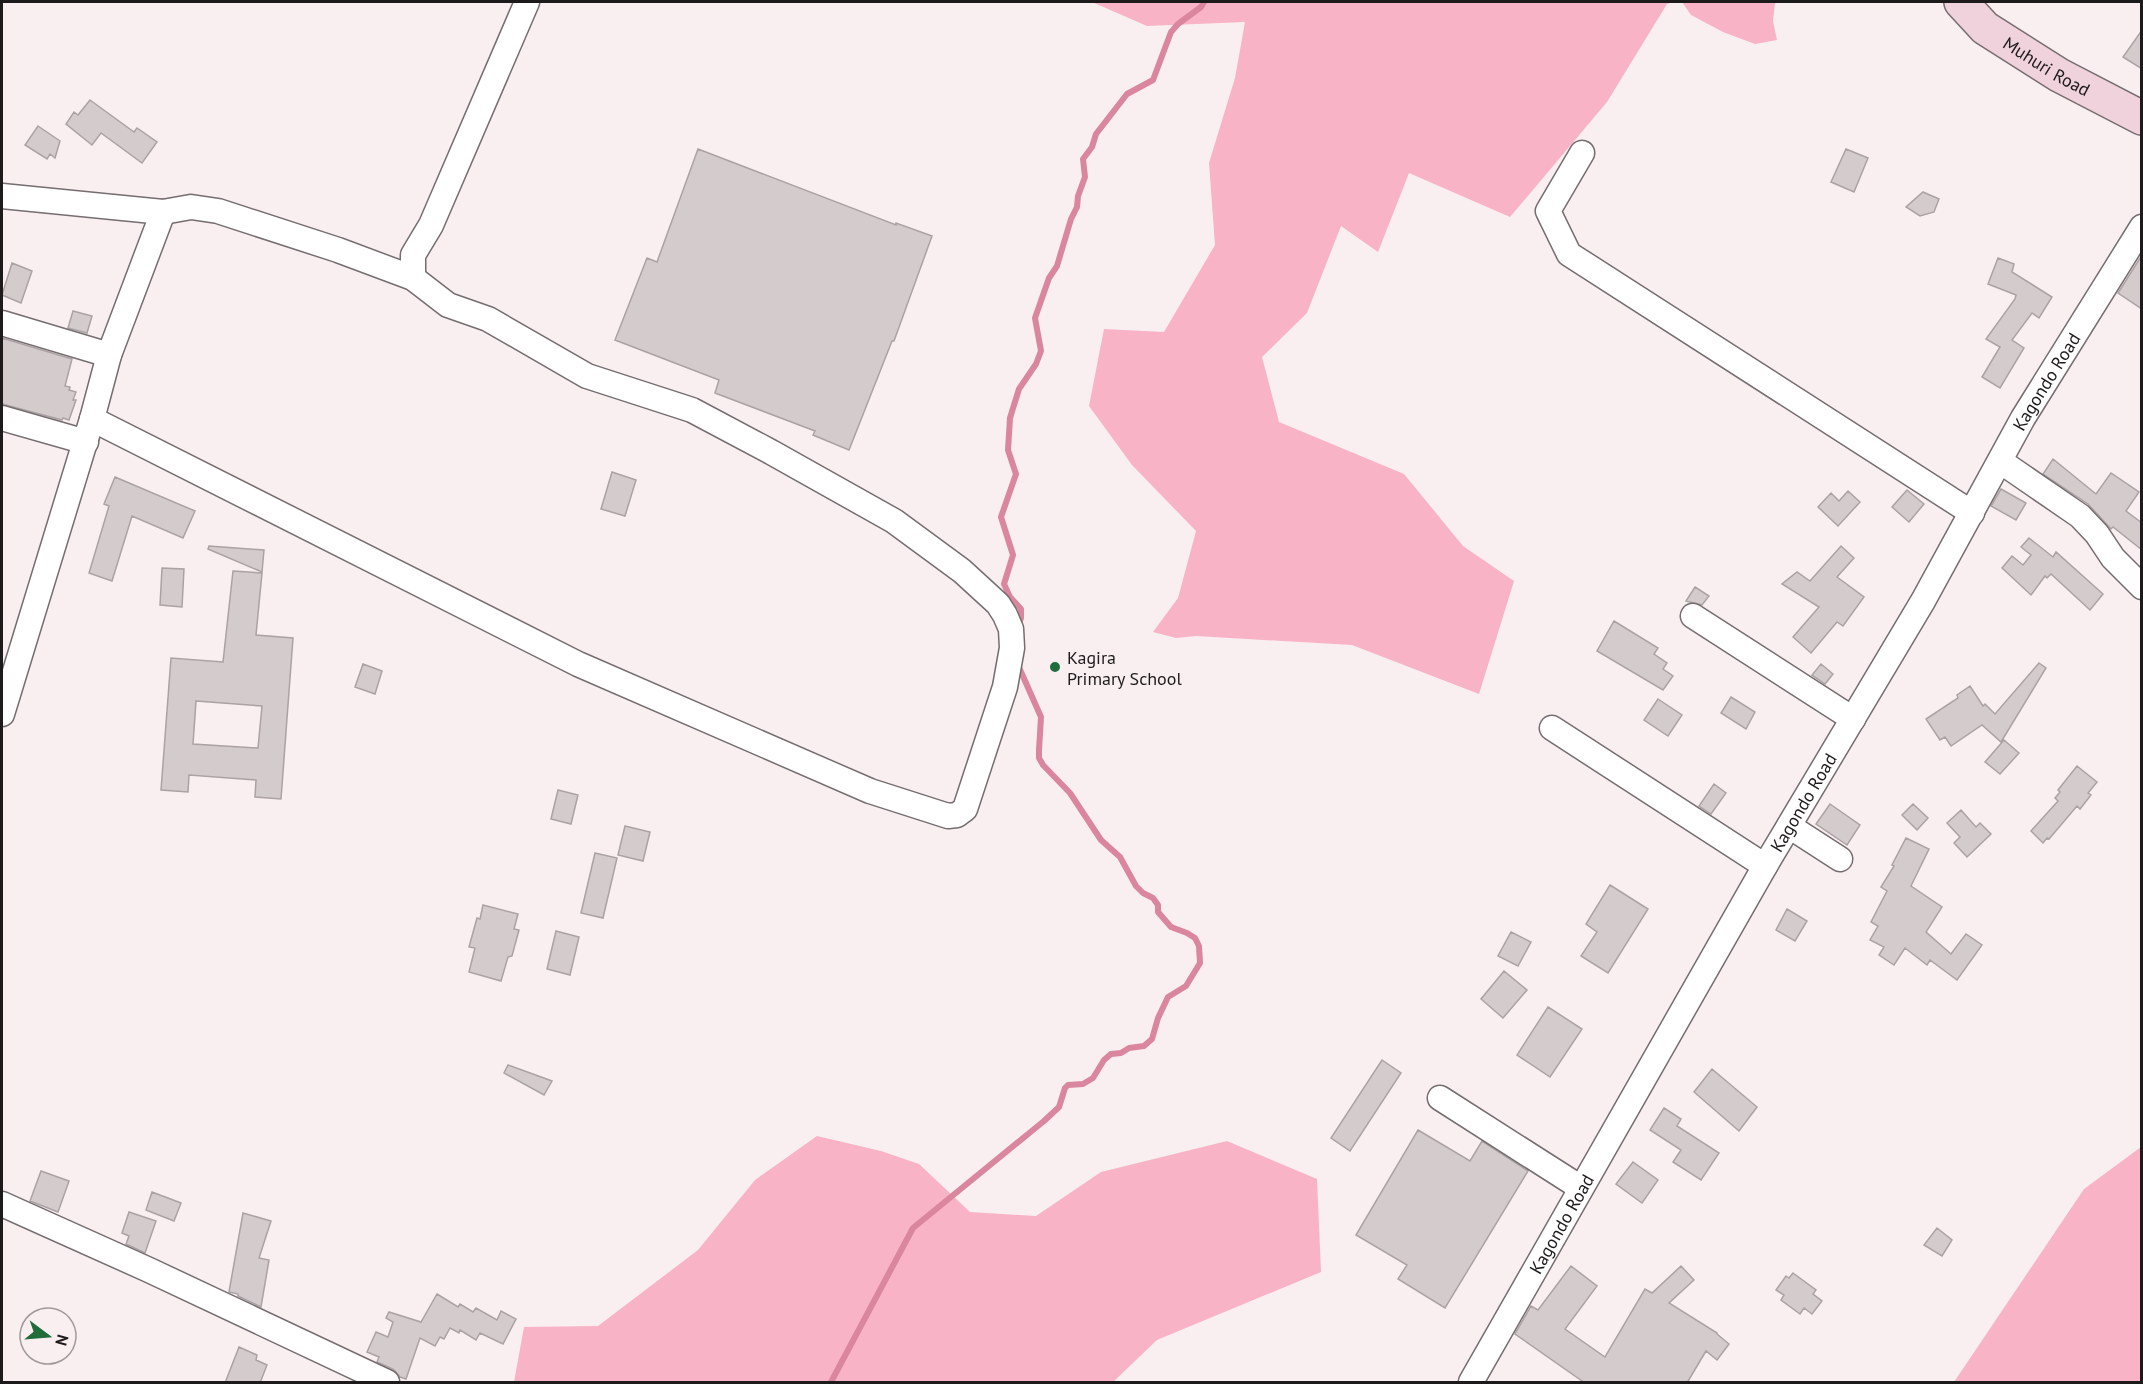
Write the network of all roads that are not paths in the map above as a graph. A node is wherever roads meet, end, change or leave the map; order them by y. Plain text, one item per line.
1 (527, 2) edge
2 (1961, 2) edge
3 (2142, 118) edge
4 (1582, 153) dead end
5 (2, 196) edge
6 (163, 212) junction
7 (2142, 227) edge
8 (413, 278) junction
9 (2, 323) edge
10 (109, 355) junction
11 (2, 418) edge
12 (89, 431) junction
13 (2000, 461) junction
14 (1972, 513) junction
15 (2142, 586) edge
16 (1694, 616) dead end
17 (5, 688) edge
18 (2, 714) edge
19 (1853, 719) junction
20 (1552, 728) dead end
21 (1789, 826) junction
22 (1840, 859) dead end
23 (1765, 866) junction
24 (1440, 1098) dead end
25 (1581, 1188) junction
26 (2, 1204) edge
27 (387, 1383) edge
28 (1471, 1383) edge

1 - 8 street
2 - 3 main road, Muhuri Road
4 - 14 street
5 - 6 street
6 - 8 street
6 - 10 street
7 - 13 street, Kagondo Road
8 - 12 street
9 - 10 street
10 - 12 street
11 - 12 street
12 - 17 street
13 - 14 street, Kagondo Road
13 - 15 street
14 - 19 street, Kagondo Road
16 - 19 street
17 - 18 street
19 - 21 street, Kagondo Road
20 - 23 street
21 - 22 street
21 - 23 street, Kagondo Road
23 - 25 street, Kagondo Road
24 - 25 street
25 - 28 street, Kagondo Road
26 - 27 street

